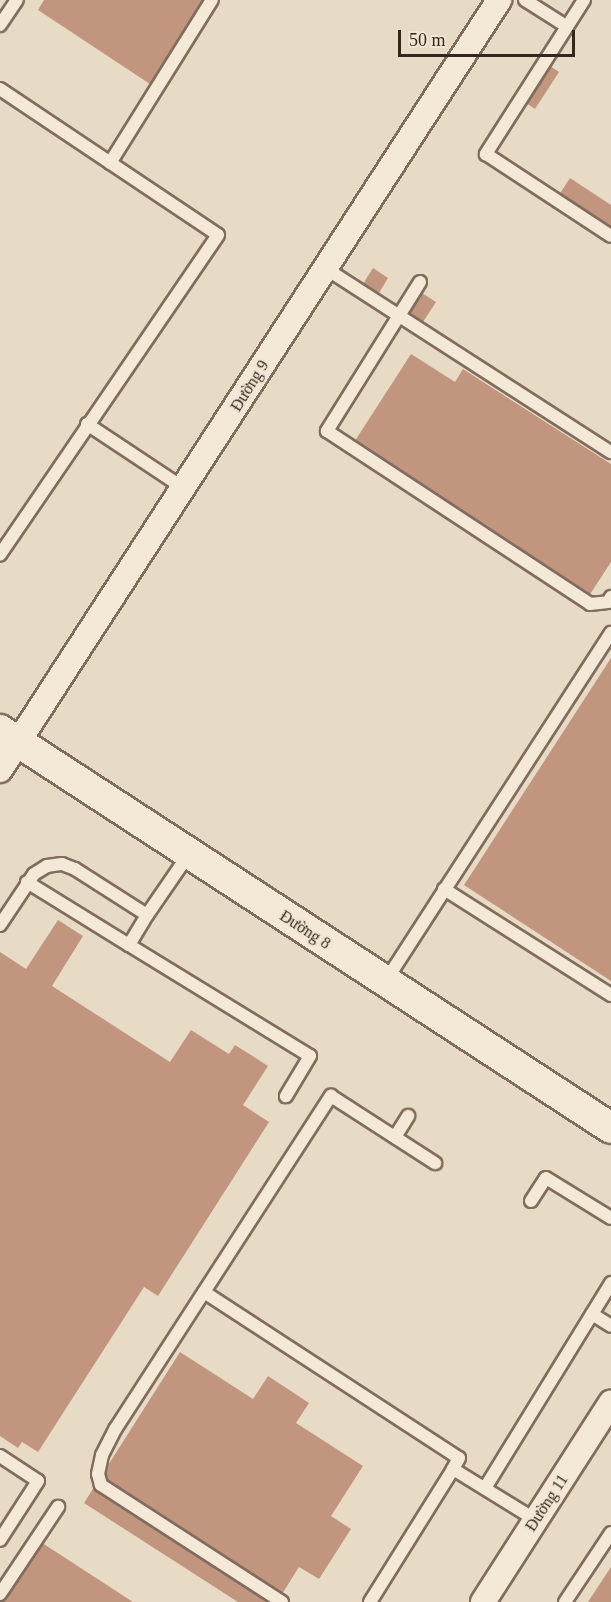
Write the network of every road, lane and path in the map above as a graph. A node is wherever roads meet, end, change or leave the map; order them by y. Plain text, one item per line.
1 (17, 0) edge
2 (212, 0) edge
3 (499, 0) edge
4 (525, 0) edge
5 (584, 0) edge
6 (0, 25) edge
7 (566, 26) junction
8 (0, 89) edge
9 (110, 163) junction
10 (611, 236) edge
11 (325, 268) junction
12 (420, 282) dead end
13 (397, 315) junction
14 (87, 424) junction
15 (611, 452) edge
16 (184, 489) junction
17 (0, 555) edge
18 (611, 597) edge
19 (611, 633) edge
20 (9, 736) edge
21 (0, 770) edge
22 (189, 854) junction
23 (27, 882) junction
24 (444, 889) junction
25 (147, 915) junction
26 (0, 925) edge
27 (129, 945) junction
28 (385, 982) junction
29 (611, 995) edge
30 (286, 1096) dead end
31 (408, 1116) dead end
32 (611, 1128) edge
33 (395, 1137) junction
34 (435, 1163) dead end
35 (531, 1201) dead end
36 (611, 1218) edge
37 (611, 1283) edge
38 (204, 1292) junction
39 (592, 1314) junction
40 (611, 1326) edge
41 (611, 1404) edge
42 (0, 1456) edge
43 (453, 1469) junction
44 (485, 1488) junction
45 (58, 1507) dead end
46 (536, 1520) junction
47 (611, 1533) edge
48 (0, 1540) edge
49 (0, 1594) edge
50 (282, 1602) edge
51 (370, 1602) edge
52 (483, 1602) edge
53 (565, 1602) edge

1 - 6 lane
2 - 9 lane
3 - 11 street, Đường 9
4 - 7 lane
5 - 7 lane
7 - 10 lane
8 - 9 lane
9 - 14 lane
11 - 13 lane
11 - 16 street, Đường 9
12 - 13 lane
13 - 15 lane
13 - 18 lane
14 - 16 lane
14 - 17 lane
16 - 20 street, Đường 9
19 - 24 lane
20 - 21 street, Đường 9
20 - 22 street, Đường 8
22 - 25 lane
22 - 28 street, Đường 8
23 - 25 lane
23 - 26 lane
23 - 27 lane
24 - 28 lane
24 - 29 lane
25 - 27 lane
27 - 30 lane
28 - 32 street, Đường 8
31 - 33 lane
33 - 34 lane
33 - 38 lane
35 - 36 lane
37 - 39 lane
38 - 43 lane
38 - 50 lane
39 - 40 lane
39 - 44 lane
41 - 46 street, Đường 11
42 - 48 lane
43 - 44 lane
43 - 51 lane
44 - 46 lane
45 - 49 lane
46 - 52 street, Đường 11
47 - 53 lane

